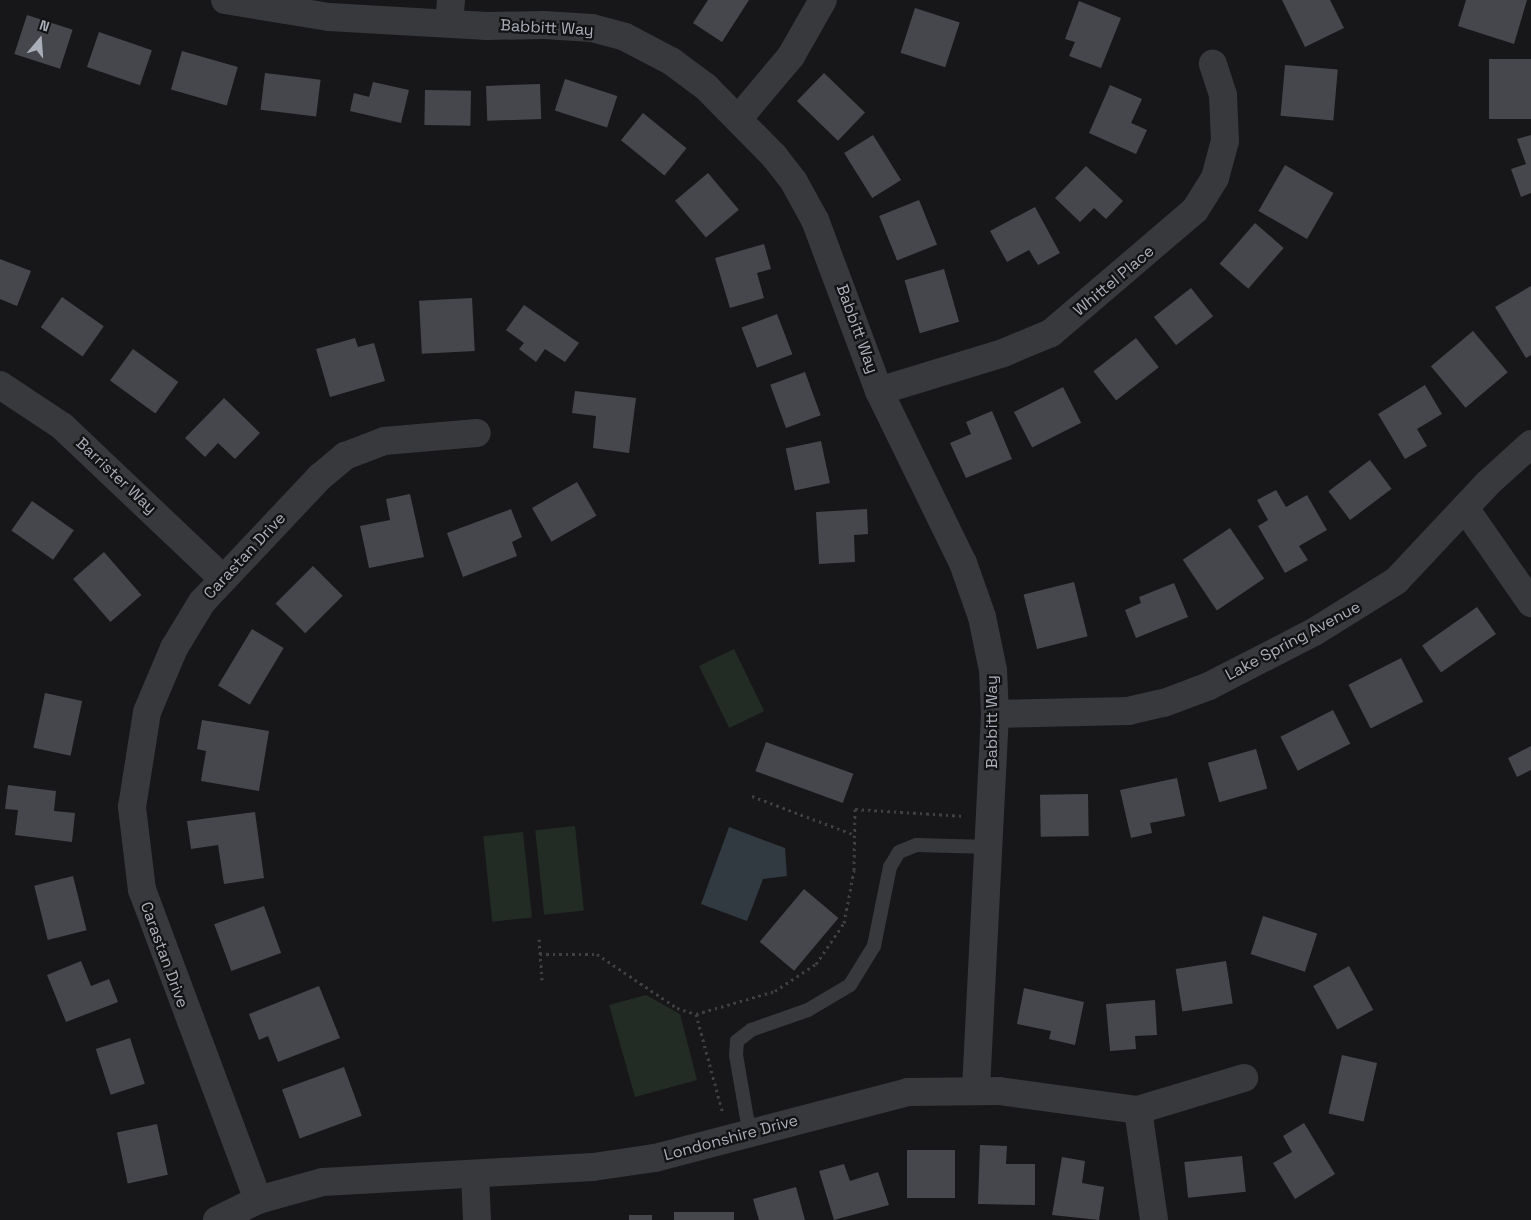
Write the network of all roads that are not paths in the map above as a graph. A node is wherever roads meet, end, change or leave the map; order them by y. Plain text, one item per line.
1 (225, 0) edge
2 (823, 0) edge
3 (450, 11) edge
4 (1213, 64) dead end
5 (739, 118) junction
6 (0, 385) edge
7 (879, 391) junction
8 (477, 433) dead end
9 (1531, 444) edge
10 (1465, 508) junction
11 (222, 578) junction
12 (1531, 602) edge
13 (996, 714) junction
14 (990, 847) junction
15 (1244, 1078) dead end
16 (976, 1090) junction
17 (1138, 1110) junction
18 (750, 1136) junction
19 (475, 1174) junction
20 (258, 1200) junction
21 (217, 1220) edge
22 (477, 1220) edge
23 (1154, 1220) edge

1 - 3 street, Babbitt Way
2 - 5 street
3 - 5 street, Babbitt Way
4 - 7 street, Whittel Place
5 - 7 street, Babbitt Way
6 - 11 street, Barrister Way
7 - 13 street, Babbitt Way
8 - 11 street, Carastan Drive
9 - 10 street, Lake Spring Avenue
10 - 12 street
10 - 13 street, Lake Spring Avenue
11 - 20 street, Carastan Drive
13 - 14 street, Babbitt Way
14 - 16 street, Babbitt Way
14 - 18 lane
15 - 17 street, Londonshire Drive
16 - 17 street, Londonshire Drive
16 - 18 street, Londonshire Drive
17 - 23 street
18 - 19 street, Londonshire Drive
19 - 20 street, Londonshire Drive
19 - 22 street
20 - 21 street, Londonshire Drive

